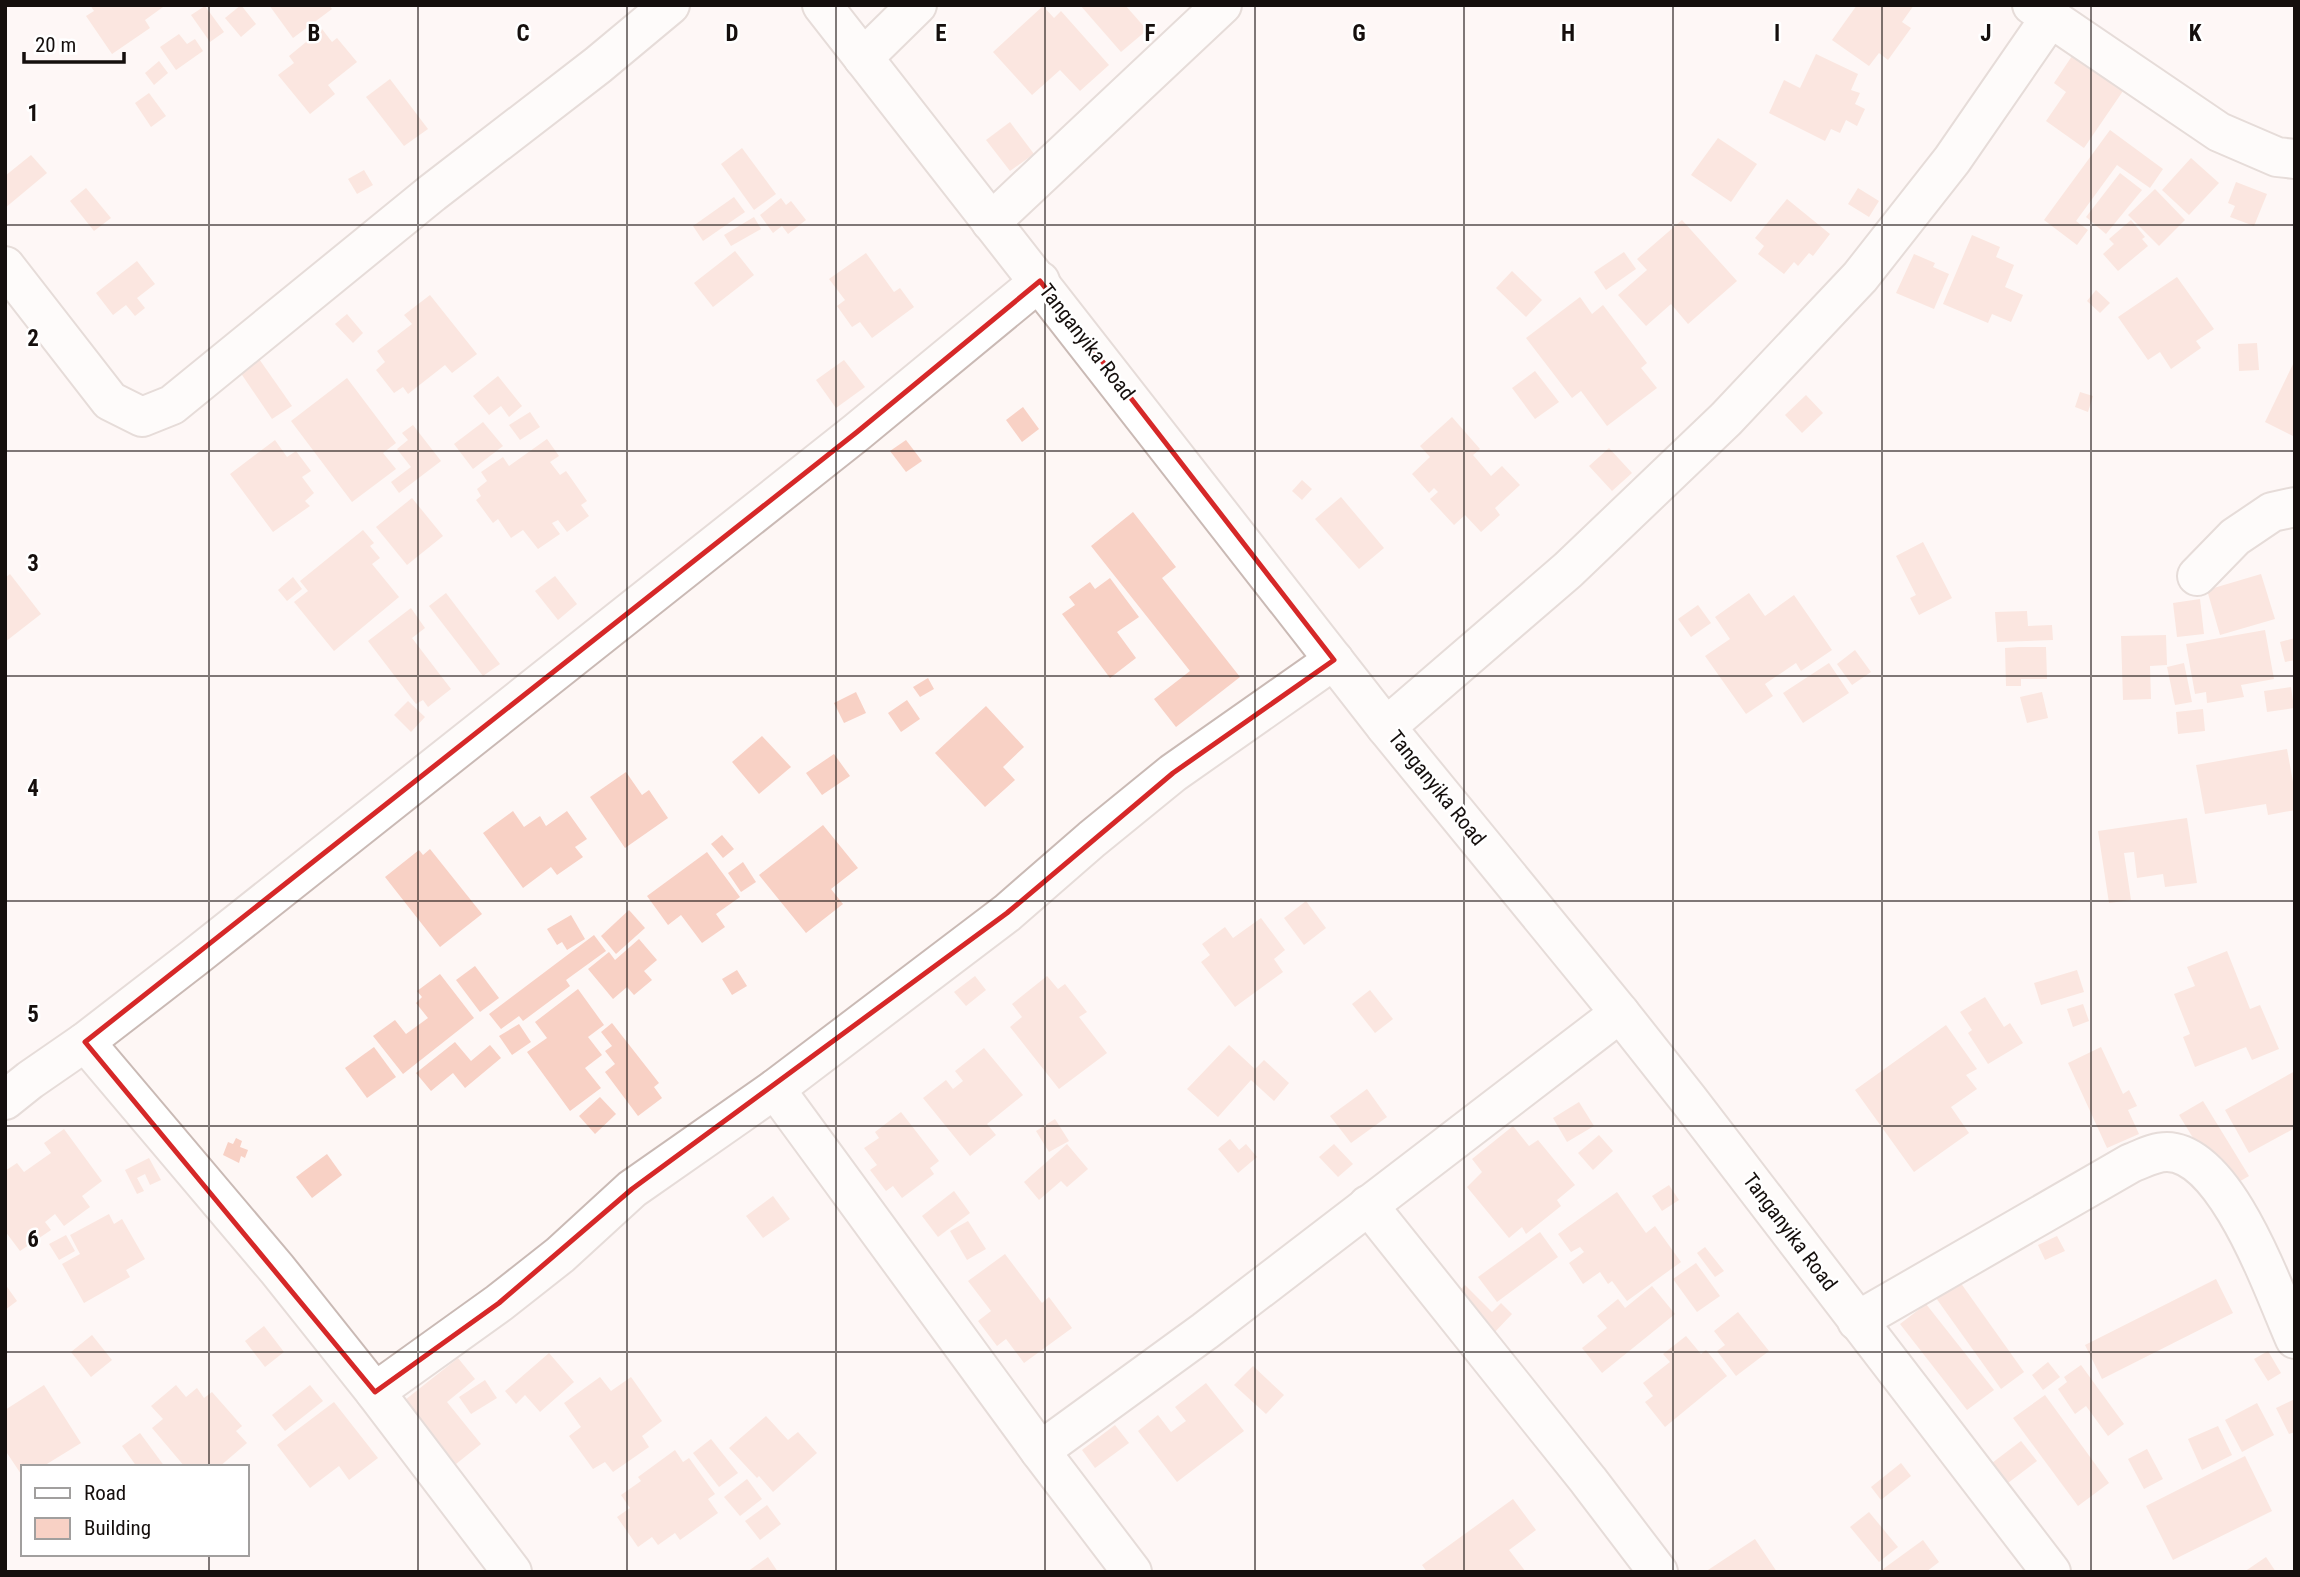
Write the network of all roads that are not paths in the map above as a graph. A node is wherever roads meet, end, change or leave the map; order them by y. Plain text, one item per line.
1 (670, 5) edge
2 (822, 5) edge
3 (917, 5) edge
4 (1222, 5) edge
5 (2041, 11) edge
6 (863, 58) junction
7 (2295, 159) edge
8 (991, 222) junction
9 (5, 266) edge
10 (1040, 281) junction
11 (2295, 507) edge
12 (2197, 576) dead end
13 (1334, 660) junction
14 (1386, 727) junction
15 (1620, 1013) junction
16 (86, 1042) junction
17 (775, 1089) junction
18 (5, 1100) edge
19 (1368, 1205) junction
20 (1857, 1321) junction
21 (2295, 1339) edge
22 (375, 1392) junction
23 (1040, 1451) junction
24 (512, 1572) edge
25 (1132, 1572) edge
26 (1658, 1572) edge
27 (2051, 1572) edge

1 - 9 street
2 - 6 street, Tanganyika Road
3 - 6 street
4 - 8 street
5 - 7 street
5 - 14 street
6 - 8 street, Tanganyika Road
8 - 10 street, Tanganyika Road
10 - 13 street, Tanganyika Road
10 - 16 street
11 - 12 street
13 - 14 street, Tanganyika Road
13 - 17 street
14 - 15 street, Tanganyika Road
15 - 19 street
15 - 20 street, Tanganyika Road
16 - 18 street
16 - 22 street
17 - 22 street
17 - 23 street
19 - 23 street
19 - 26 street
20 - 21 street
20 - 27 street, Tanganyika Road
22 - 24 street
23 - 25 street

